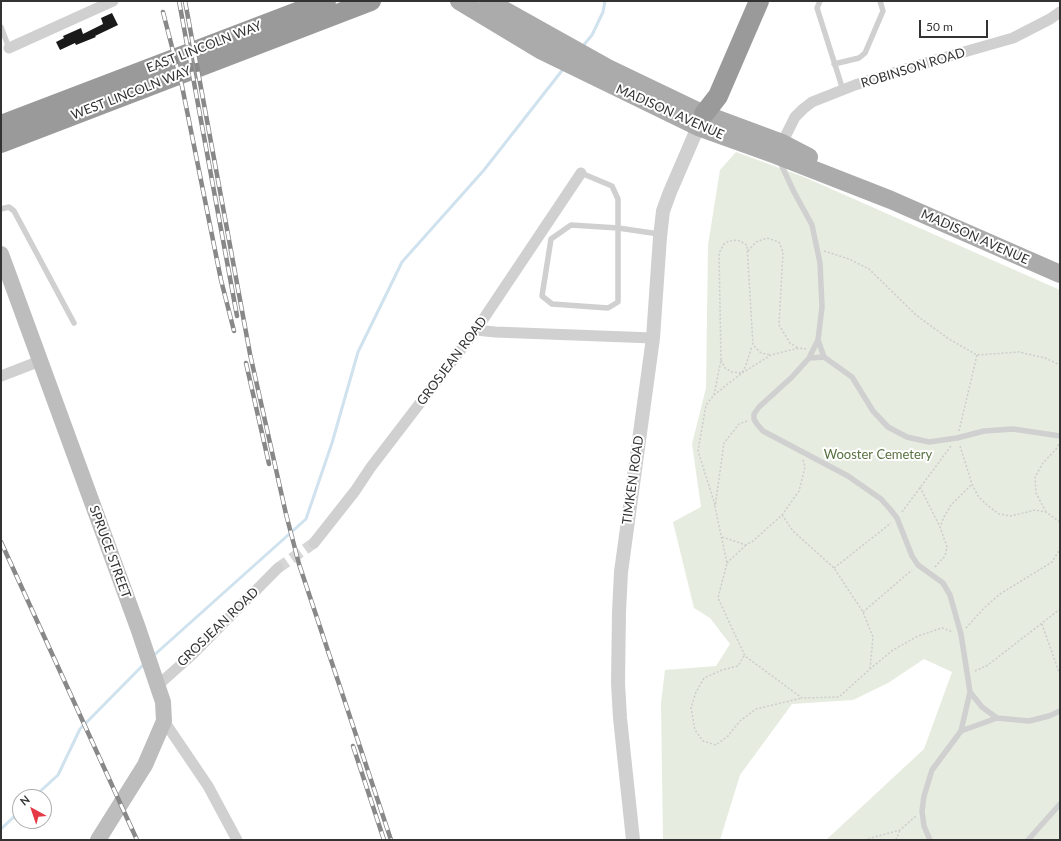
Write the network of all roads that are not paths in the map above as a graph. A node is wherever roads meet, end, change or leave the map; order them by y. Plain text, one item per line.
1 (113, 1) edge
2 (304, 1) edge
3 (326, 1) edge
4 (371, 1) edge
5 (459, 1) edge
6 (488, 1) edge
7 (747, 1) edge
8 (758, 1) edge
9 (820, 1) edge
10 (880, 1) edge
11 (1060, 12) edge
12 (1, 27) edge
13 (260, 43) joint
14 (548, 45) junction
15 (9, 48) joint
16 (834, 64) junction
17 (843, 90) junction
18 (82, 94) junction
19 (701, 121) junction
20 (1, 125) edge
21 (1, 143) edge
22 (779, 149) junction
23 (581, 173) joint
24 (1, 209) edge
25 (618, 228) junction
26 (660, 234) junction
27 (1, 254) edge
28 (1060, 274) edge
29 (74, 323) dead end
30 (476, 330) junction
31 (654, 338) junction
32 (818, 340) junction
33 (824, 357) junction
34 (809, 358) junction
35 (40, 361) junction
36 (1, 376) edge
37 (1060, 436) edge
38 (314, 543) tunnel mouth
39 (278, 568) tunnel mouth
40 (156, 682) junction
41 (970, 692) junction
42 (1060, 711) edge
43 (996, 718) junction
44 (164, 721) junction
45 (961, 731) junction
46 (1060, 804) edge
47 (98, 840) edge
48 (237, 840) edge
49 (632, 840) edge
50 (930, 840) edge
51 (1028, 840) edge

1 - 15 street
2 - 18 highway
3 - 18 highway, EAST LINCOLN WAY
4 - 13 highway, EAST LINCOLN WAY
5 - 14 main road, MADISON AVENUE
6 - 14 main road, MADISON AVENUE
7 - 19 highway
8 - 19 highway
9 - 16 lane
10 - 16 lane
11 - 17 street, ROBINSON ROAD
12 - 15 lane
13 - 21 highway, WEST LINCOLN WAY
14 - 19 main road, MADISON AVENUE
16 - 17 lane
17 - 22 street, ROBINSON ROAD
18 - 20 highway, WEST LINCOLN WAY
19 - 22 main road, MADISON AVENUE
19 - 26 street, TIMKEN ROAD
22 - 28 main road, MADISON AVENUE
22 - 32 lane
23 - 25 lane
23 - 30 street, GROSJEAN ROAD
24 - 29 lane
25 - 25 lane
25 - 26 lane
26 - 31 street, TIMKEN ROAD
27 - 35 main road, SPRUCE STREET
30 - 31 street
30 - 38 street, GROSJEAN ROAD
31 - 49 street, TIMKEN ROAD
32 - 33 lane
32 - 34 lane
33 - 34 lane
33 - 37 lane
34 - 41 lane
35 - 36 street
35 - 40 main road, SPRUCE STREET
39 - 40 street, GROSJEAN ROAD
40 - 44 main road, SPRUCE STREET
41 - 43 lane
41 - 45 lane
42 - 43 lane
43 - 45 lane
44 - 47 main road
44 - 48 street
45 - 50 lane
46 - 51 lane

